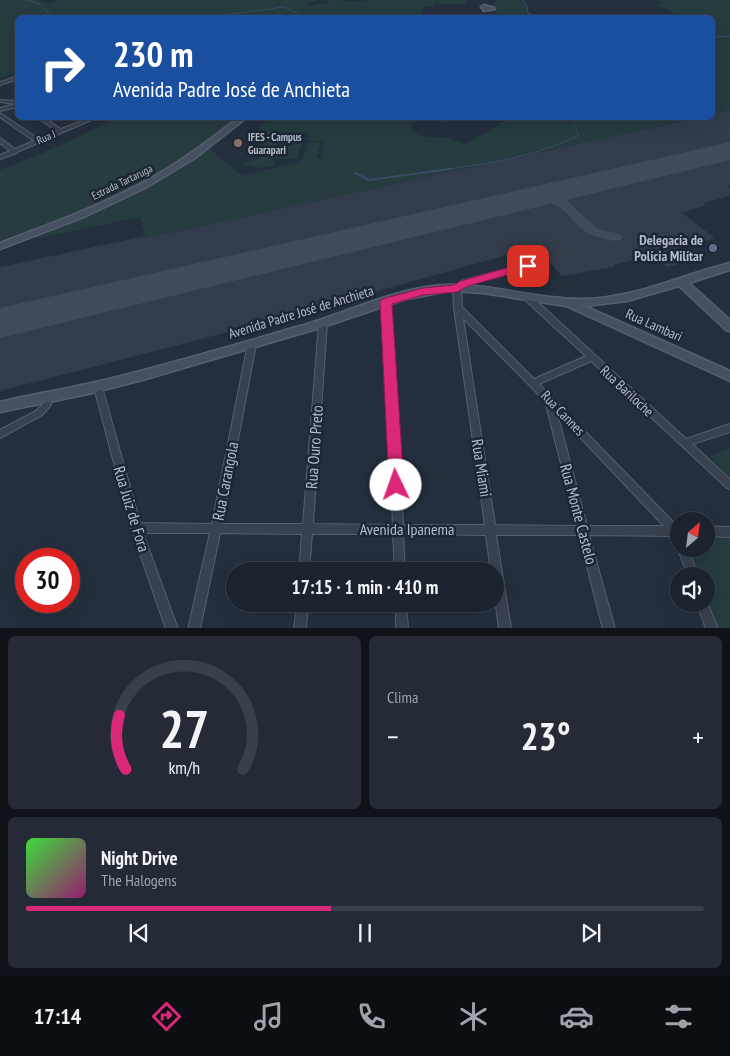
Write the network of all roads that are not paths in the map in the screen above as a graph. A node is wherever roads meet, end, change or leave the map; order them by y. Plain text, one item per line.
1 (15, 78) edge
2 (0, 84) edge
3 (0, 101) edge
4 (15, 102) edge
5 (15, 102) edge
6 (0, 110) edge
7 (0, 115) edge
8 (44, 120) edge
9 (78, 120) edge
10 (88, 120) edge
11 (230, 120) edge
12 (239, 120) edge
13 (82, 122) junction
14 (60, 131) junction
15 (0, 140) edge
16 (38, 141) junction
17 (15, 152) junction
18 (0, 157) edge
19 (0, 239) edge
20 (0, 246) edge
21 (544, 261) dead end
22 (730, 266) edge
23 (681, 282) junction
24 (457, 288) junction
25 (526, 296) junction
26 (386, 302) junction
27 (566, 302) junction
28 (458, 308) junction
29 (323, 323) junction
30 (728, 323) edge
31 (252, 344) junction
32 (591, 357) junction
33 (730, 376) edge
34 (534, 383) junction
35 (98, 387) junction
36 (47, 396) junction
37 (549, 399) junction
38 (0, 407) edge
39 (730, 428) edge
40 (0, 434) edge
41 (684, 443) junction
42 (730, 485) edge
43 (670, 525) edge
44 (136, 528) junction
45 (216, 528) junction
46 (307, 529) junction
47 (399, 529) junction
48 (492, 530) junction
49 (583, 531) junction
50 (715, 532) edge
51 (730, 532) edge
52 (670, 533) edge
53 (305, 562) edge
54 (400, 562) edge
55 (301, 612) edge
56 (401, 612) edge
57 (707, 612) edge
58 (194, 625) edge
59 (172, 628) edge
60 (300, 628) edge
61 (402, 628) edge
62 (505, 628) edge
63 (609, 628) edge
64 (712, 628) edge

1 - 2 street
3 - 4 street
5 - 6 street
7 - 16 street
8 - 14 street
9 - 13 street
10 - 13 street, Rua J
11 - 19 street, Estrada Tartaruga
12 - 20 street, Estrada Tartaruga
13 - 14 street, Rua J
14 - 16 street, Rua J
15 - 17 street
16 - 17 street, Rua J
17 - 18 street, Rua J
21 - 24 street
22 - 23 street, Avenida Padre José de Anchieta
23 - 27 street, Avenida Padre José de Anchieta
23 - 30 street
24 - 25 street, Avenida Padre José de Anchieta
24 - 26 street, Avenida Padre José de Anchieta
24 - 28 street
25 - 27 street, Avenida Padre José de Anchieta
25 - 32 street, Rua Bariloche
26 - 29 street, Avenida Padre José de Anchieta
26 - 47 street
27 - 33 street, Rua Lambari
28 - 34 street, Rua Cannes
28 - 48 street, Rua Miami
29 - 31 street, Avenida Padre José de Anchieta
29 - 46 street, Rua Ouro Preto
31 - 35 street, Avenida Padre José de Anchieta
31 - 45 street, Rua Carangola
32 - 34 street
32 - 41 street, Rua Bariloche
34 - 37 street, Rua Cannes
35 - 36 street, Avenida Padre José de Anchieta
35 - 44 street, Rua Juiz de Fora
36 - 38 street, Avenida Padre José de Anchieta
36 - 40 street
37 - 43 street, Rua Cannes
37 - 49 street, Rua Monte Castelo
39 - 41 street
41 - 42 street, Rua Bariloche
44 - 45 street, Avenida Ipanema
44 - 59 street, Rua Juiz de Fora
45 - 46 street, Avenida Ipanema
45 - 58 street, Rua Carangola
46 - 47 street, Avenida Ipanema
46 - 53 street, Rua Ouro Preto
47 - 48 street, Avenida Ipanema
47 - 54 street
48 - 49 street, Avenida Ipanema
48 - 62 street, Rua Miami
49 - 52 street, Avenida Ipanema
49 - 63 street, Rua Monte Castelo
50 - 51 street
55 - 60 street
56 - 61 street
57 - 64 street

